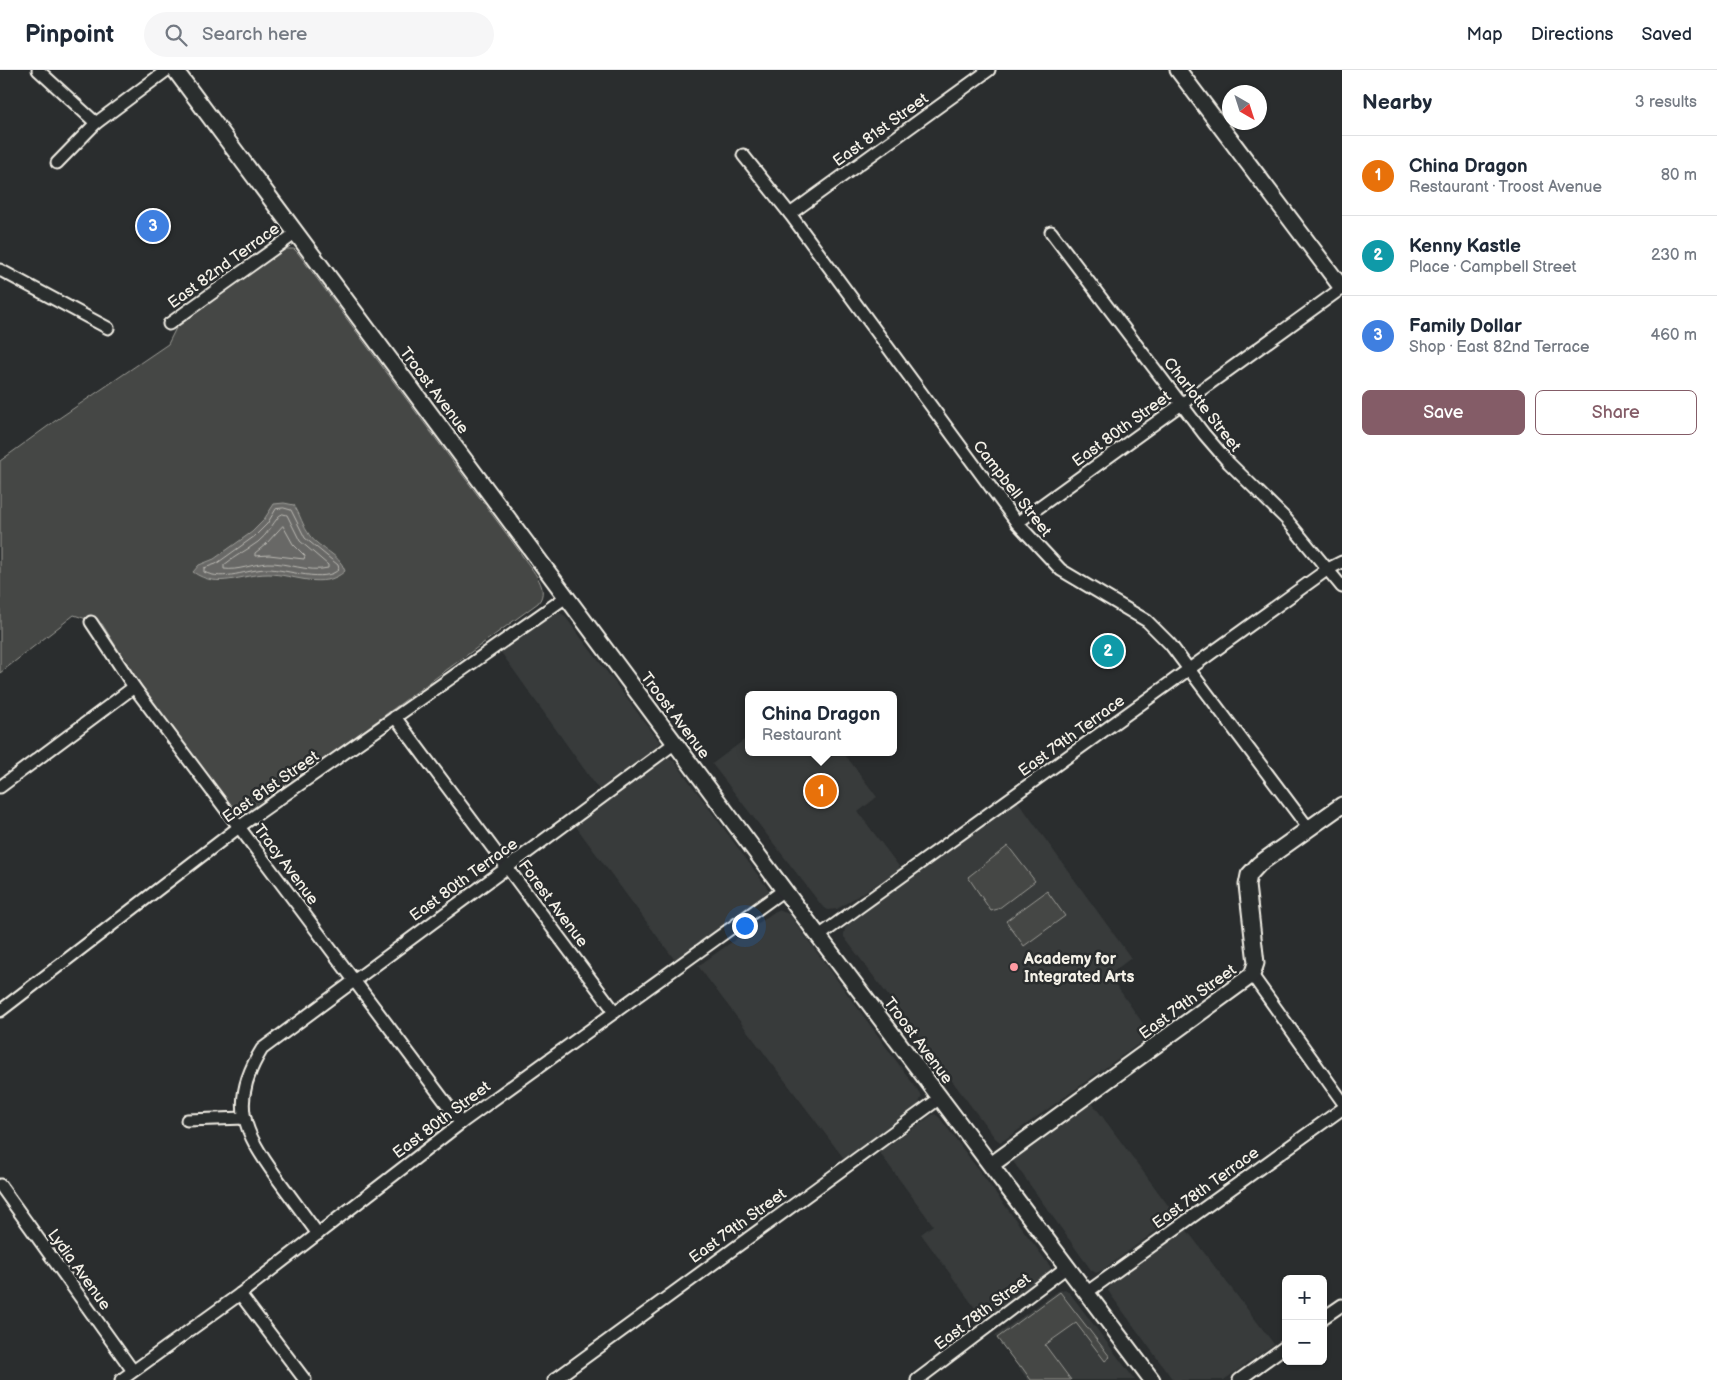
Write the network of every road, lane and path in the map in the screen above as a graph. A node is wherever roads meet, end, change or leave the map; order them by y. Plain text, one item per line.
1 (38, 70) edge
2 (167, 70) edge
3 (175, 70) edge
4 (989, 70) edge
5 (1178, 70) edge
6 (96, 123) junction
7 (744, 155) dead end
8 (57, 163) dead end
9 (790, 214) junction
10 (1051, 232) dead end
11 (296, 233) junction
12 (0, 270) edge
13 (1342, 288) edge
14 (169, 324) dead end
15 (108, 328) dead end
16 (1181, 405) junction
17 (1016, 524) junction
18 (1342, 562) edge
19 (1328, 570) junction
20 (1342, 587) edge
21 (566, 596) junction
22 (91, 622) dead end
23 (1188, 670) junction
24 (134, 687) junction
25 (395, 717) junction
26 (675, 743) junction
27 (0, 787) edge
28 (1342, 805) edge
29 (239, 827) junction
30 (1309, 829) junction
31 (507, 867) junction
32 (784, 890) junction
33 (819, 936) junction
34 (1252, 975) junction
35 (354, 980) junction
36 (0, 1010) edge
37 (615, 1012) junction
38 (940, 1098) junction
39 (1342, 1101) edge
40 (1342, 1108) edge
41 (245, 1118) junction
42 (187, 1120) dead end
43 (461, 1123) junction
44 (991, 1165) junction
45 (0, 1185) edge
46 (318, 1234) junction
47 (1067, 1268) junction
48 (1086, 1292) junction
49 (240, 1294) junction
50 (1342, 1305) edge
51 (1327, 1315) edge
52 (1282, 1349) edge
53 (133, 1371) junction
54 (121, 1380) edge
55 (305, 1380) edge
56 (554, 1380) edge
57 (917, 1380) edge
58 (1152, 1380) edge
59 (1239, 1380) edge

1 - 6 street
2 - 6 street
3 - 11 main road, Troost Avenue
4 - 9 street, East 81st Street
5 - 13 main road
6 - 8 street
7 - 9 street, Campbell Street
9 - 17 street, Campbell Street
10 - 16 street, Charlotte Street
11 - 14 street, East 82nd Terrace
11 - 21 main road, Troost Avenue
12 - 15 street
13 - 16 street, East 80th Street
16 - 17 street, East 80th Street
16 - 19 street, Charlotte Street
17 - 23 street, Campbell Street
18 - 19 street, East 79th Terrace
19 - 20 street, Charlotte Street
19 - 23 street, East 79th Terrace
21 - 25 street, East 81st Street
21 - 26 main road, Troost Avenue
22 - 24 street, Tracy Avenue
23 - 30 street, Campbell Street
23 - 33 street, East 79th Terrace
24 - 27 street
24 - 29 street, Tracy Avenue
25 - 29 street, East 81st Street
25 - 31 street, Forest Avenue
26 - 31 street, East 80th Terrace
26 - 32 main road, Troost Avenue
28 - 30 main road, East 79th Street
29 - 35 street, Tracy Avenue
29 - 36 street, East 81st Street
30 - 34 main road, East 79th Street
31 - 35 street, East 80th Terrace
31 - 37 street, Forest Avenue
32 - 33 main road, Troost Avenue
32 - 37 street, East 80th Street
33 - 38 main road, Troost Avenue
34 - 39 street
34 - 44 main road, East 79th Street
35 - 41 street, East 80th Terrace
35 - 43 street, Tracy Avenue
37 - 43 street, East 80th Street
38 - 44 main road, Troost Avenue
38 - 56 street, East 79th Street
40 - 48 street, East 78th Terrace
41 - 42 street
41 - 46 street, East 80th Terrace
43 - 46 street, East 80th Street
44 - 47 main road, Troost Avenue
45 - 53 street, Lydia Avenue
46 - 49 street, East 80th Street
47 - 48 main road, Troost Avenue
47 - 57 street, East 78th Street
48 - 58 main road, Troost Avenue
49 - 53 street, East 80th Street
49 - 55 street
50 - 51 street
52 - 59 street
53 - 54 street, East 80th Street

